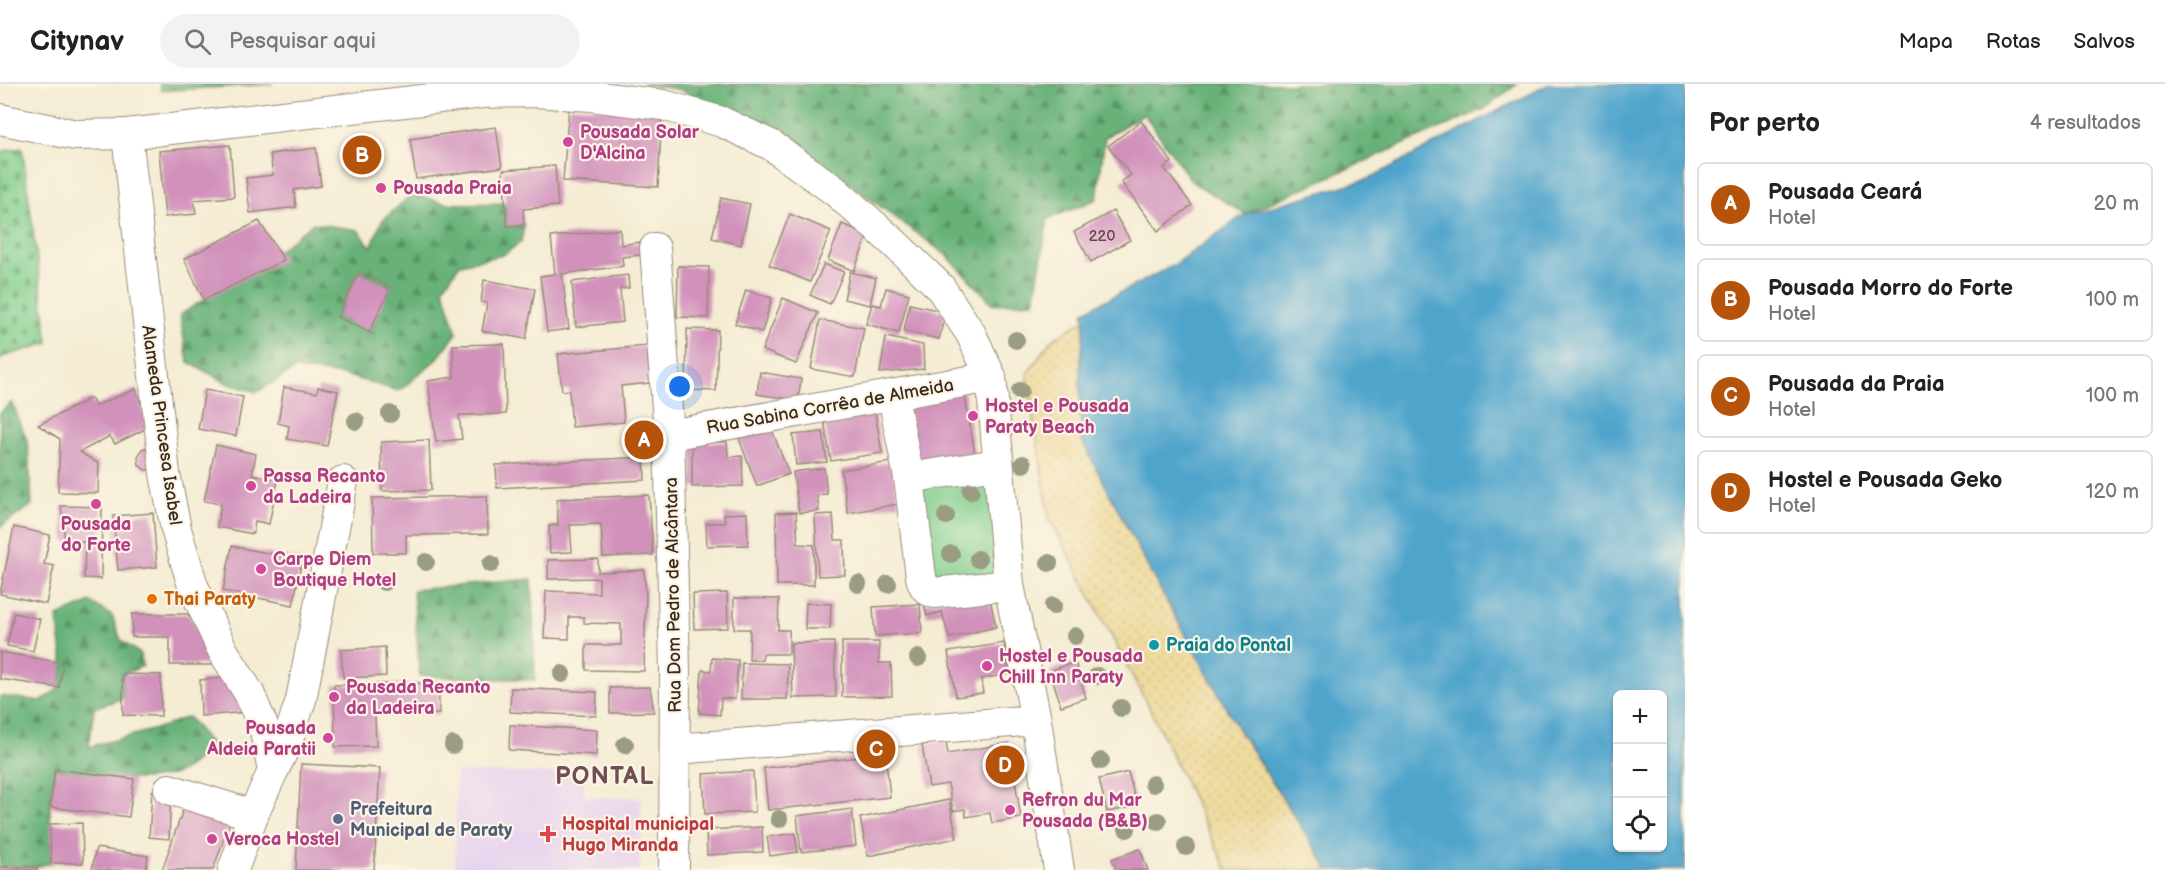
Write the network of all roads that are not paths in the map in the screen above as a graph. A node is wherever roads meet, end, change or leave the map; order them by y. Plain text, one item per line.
1 (0, 119) edge
2 (127, 134) junction
3 (655, 248) dead end
4 (991, 377) junction
5 (893, 396) junction
6 (669, 435) junction
7 (997, 464) junction
8 (909, 478) junction
9 (343, 481) dead end
10 (1009, 585) junction
11 (1036, 720) junction
12 (676, 749) junction
13 (273, 771) junction
14 (169, 789) dead end
15 (253, 815) junction
16 (233, 870) edge
17 (674, 870) edge
18 (1059, 870) edge

1 - 2 street
2 - 4 street
2 - 13 street, Alameda Princesa Isabel
3 - 6 street, Rua Dom Pedro de Alcântara
4 - 5 street, Rua Sabina Corrêa de Almeida
4 - 7 street
5 - 6 street, Rua Sabina Corrêa de Almeida
5 - 8 street
6 - 12 street, Rua Dom Pedro de Alcântara
7 - 8 street
7 - 10 street
8 - 10 street
9 - 13 street
10 - 11 street
11 - 12 street
11 - 18 street
12 - 17 street, Rua Dom Pedro de Alcântara
13 - 15 street
14 - 15 street
15 - 16 street

